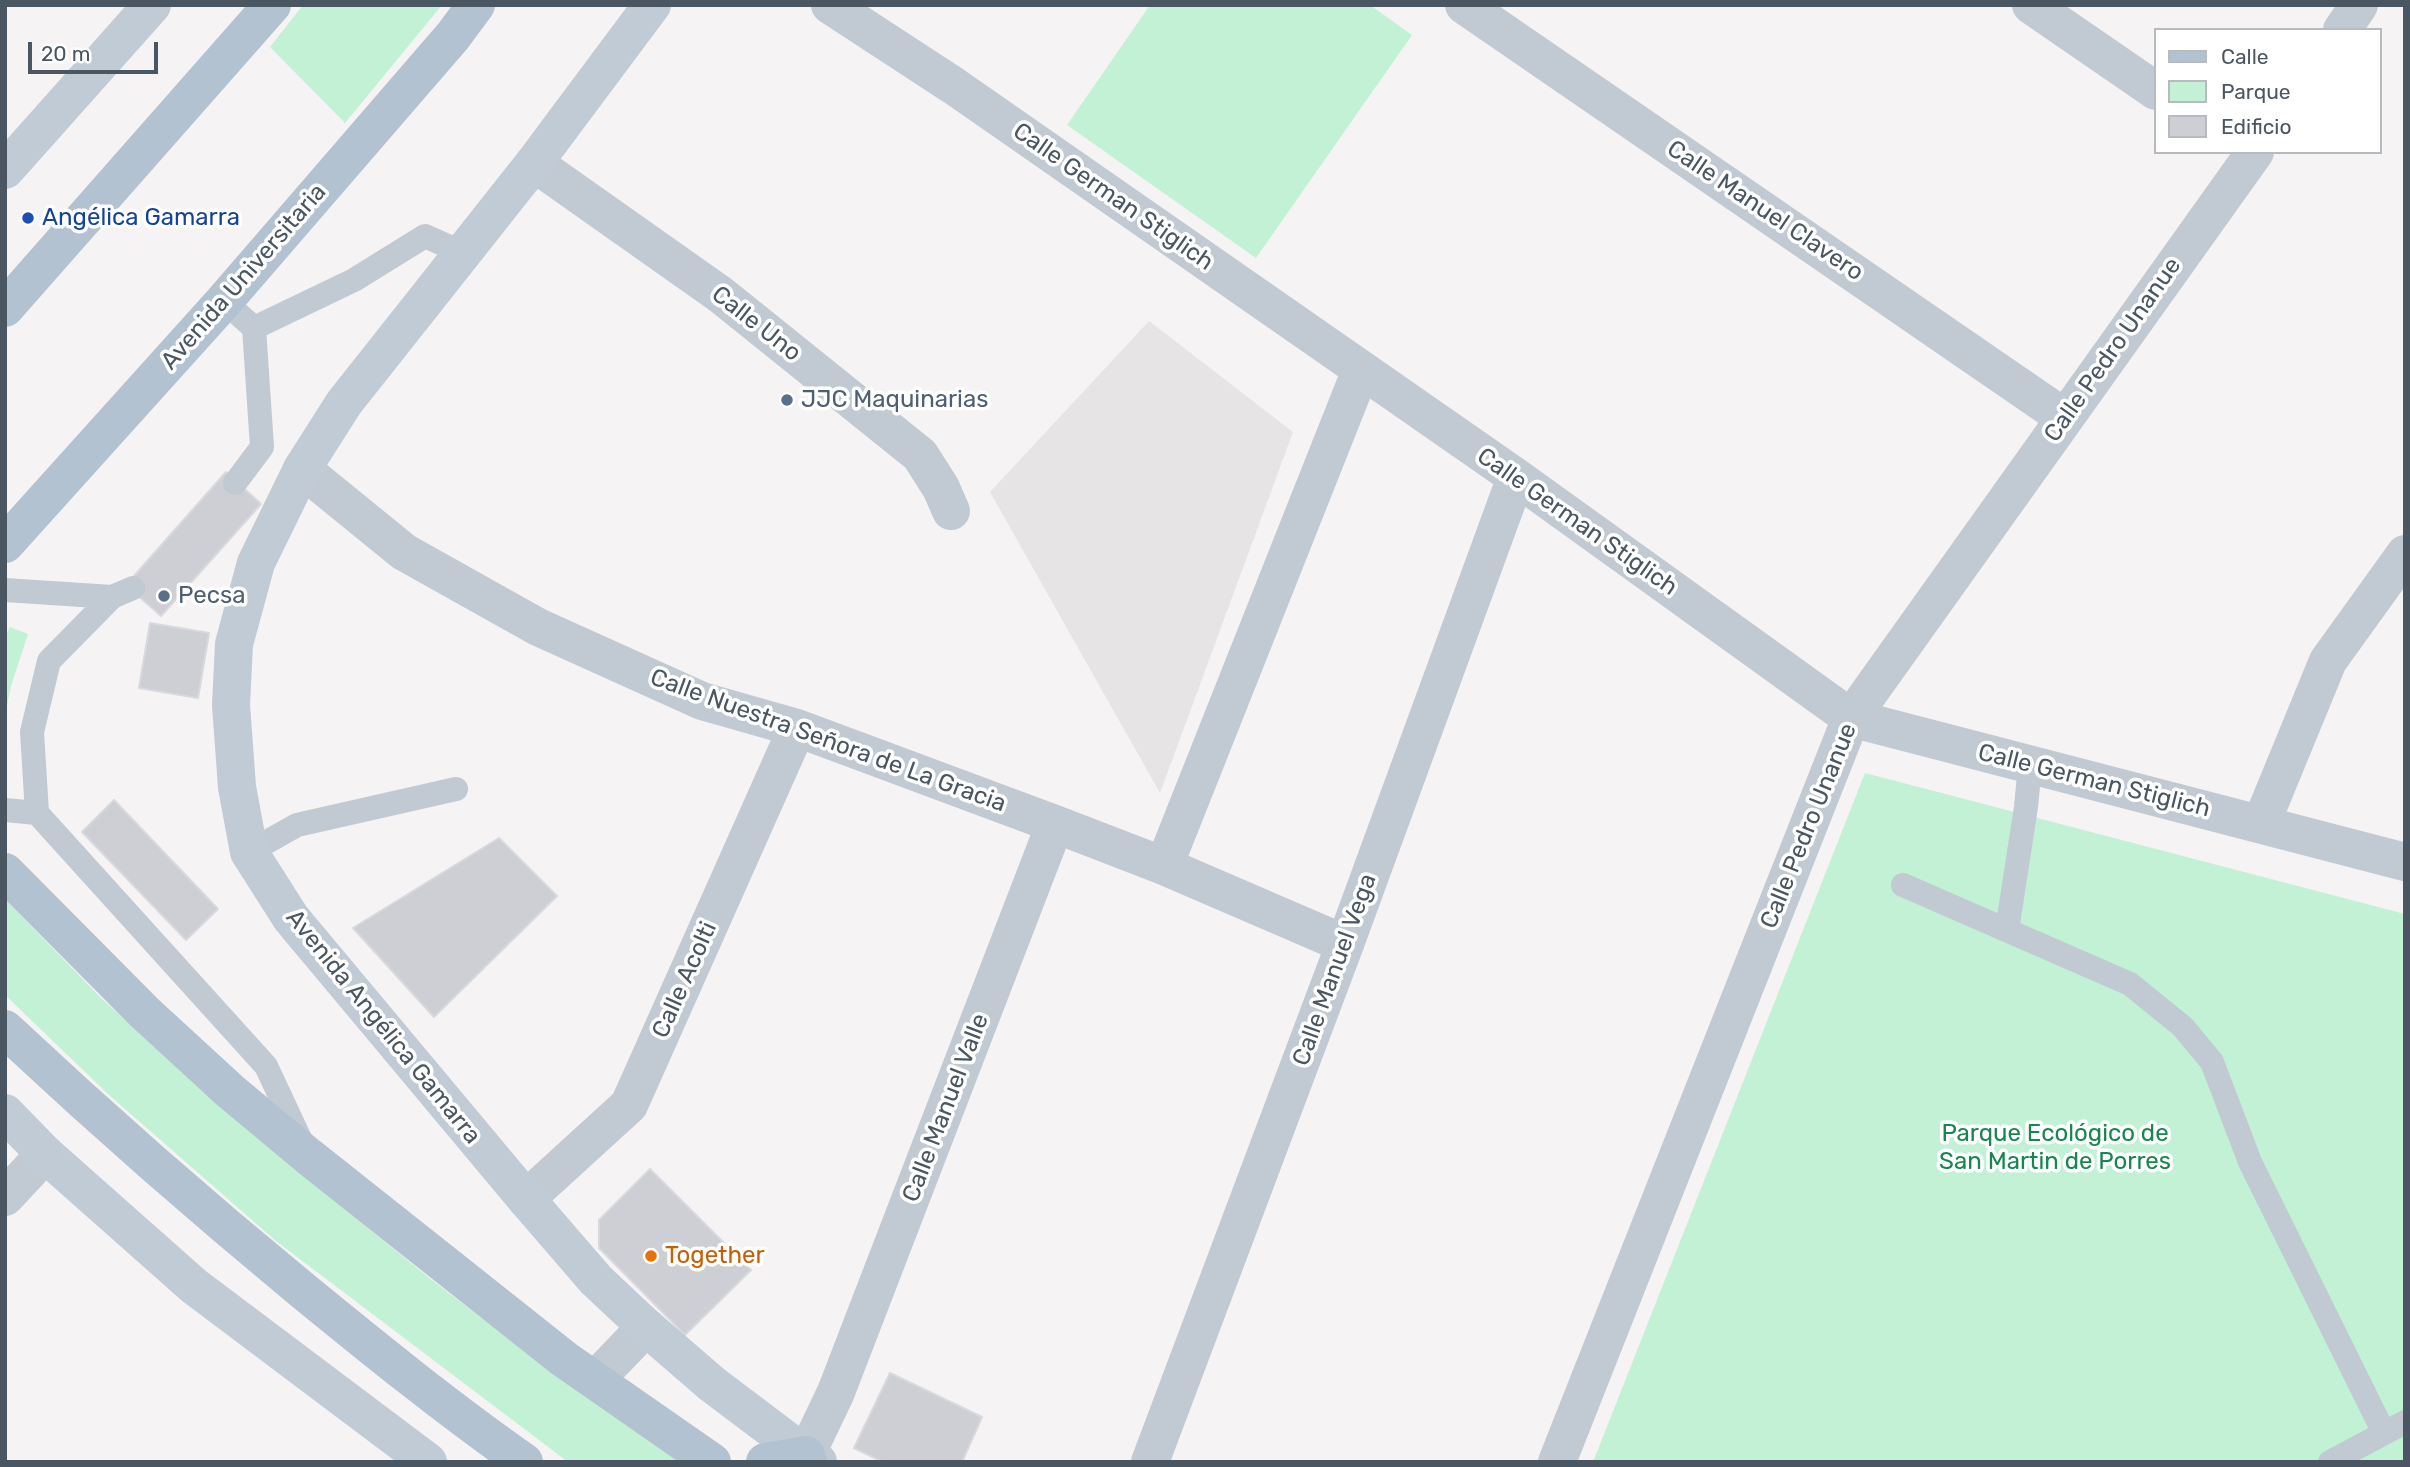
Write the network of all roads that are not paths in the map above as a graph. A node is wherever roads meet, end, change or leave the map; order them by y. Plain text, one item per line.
1 (152, 5) edge
2 (272, 5) edge
3 (476, 5) edge
4 (652, 5) edge
5 (830, 5) edge
6 (1464, 5) edge
7 (2031, 5) edge
8 (2359, 5) edge
9 (2343, 28) edge
10 (2154, 90) edge
11 (2250, 154) edge
12 (534, 163) junction
13 (5, 170) edge
14 (463, 253) junction
15 (224, 301) junction
16 (5, 308) edge
17 (254, 328) junction
18 (1361, 370) junction
19 (2066, 418) junction
20 (302, 469) junction
21 (1516, 477) junction
22 (235, 482) dead end
23 (951, 511) dead end
24 (5, 544) edge
25 (2405, 554) edge
26 (5, 590) edge
27 (1851, 718) junction
28 (797, 728) junction
29 (2030, 765) junction
30 (456, 789) dead end
31 (5, 810) edge
32 (37, 813) junction
33 (1055, 824) junction
34 (2261, 824) junction
35 (249, 852) junction
36 (2405, 862) edge
37 (1164, 866) junction
38 (5, 872) edge
39 (1903, 885) dead end
40 (2007, 930) junction
41 (1345, 944) junction
42 (5, 1029) edge
43 (5, 1113) edge
44 (45, 1154) junction
45 (308, 1156) junction
46 (5, 1198) edge
47 (526, 1199) junction
48 (646, 1327) junction
49 (595, 1380) junction
50 (2394, 1427) edge
51 (811, 1460) edge
52 (428, 1462) edge
53 (524, 1462) edge
54 (712, 1462) edge
55 (765, 1462) edge
56 (1150, 1462) edge
57 (1557, 1462) edge
58 (2330, 1462) edge

1 - 13 street
2 - 16 main road
3 - 15 main road, Avenida Universitaria
4 - 12 street
5 - 18 street, Calle German Stiglich
6 - 19 street, Calle Manuel Clavero
7 - 10 street
8 - 9 street
11 - 19 street, Calle Pedro Unanue
12 - 14 street
12 - 23 street, Calle Uno
14 - 17 lane
14 - 20 street
15 - 17 lane
15 - 24 main road, Avenida Universitaria
17 - 22 lane
18 - 21 street, Calle German Stiglich
18 - 37 street
19 - 27 street, Calle Pedro Unanue
20 - 28 street, Calle Nuestra Señora de La Gracia
20 - 35 street, Avenida Angélica Gamarra
21 - 27 street, Calle German Stiglich
21 - 41 street, Calle Manuel Vega
25 - 34 street
26 - 32 lane
27 - 29 street, Calle German Stiglich
27 - 57 street, Calle Pedro Unanue
28 - 33 street, Calle Nuestra Señora de La Gracia
28 - 47 street, Calle Acolti
29 - 34 street, Calle German Stiglich
29 - 40 lane
30 - 35 lane
31 - 32 lane
32 - 45 lane
33 - 37 street, Calle Nuestra Señora de La Gracia
33 - 51 street, Calle Manuel Valle
34 - 36 street, Calle German Stiglich
35 - 47 street, Avenida Angélica Gamarra
37 - 41 street, Calle Nuestra Señora de La Gracia
38 - 45 main road
39 - 40 lane
40 - 50 lane
41 - 56 street, Calle Manuel Vega
42 - 53 main road
43 - 44 street
44 - 46 street
44 - 52 street
45 - 49 main road
47 - 48 street, Avenida Angélica Gamarra
48 - 49 street
48 - 51 street, Avenida Angélica Gamarra
49 - 54 main road
50 - 58 lane
51 - 55 main road

